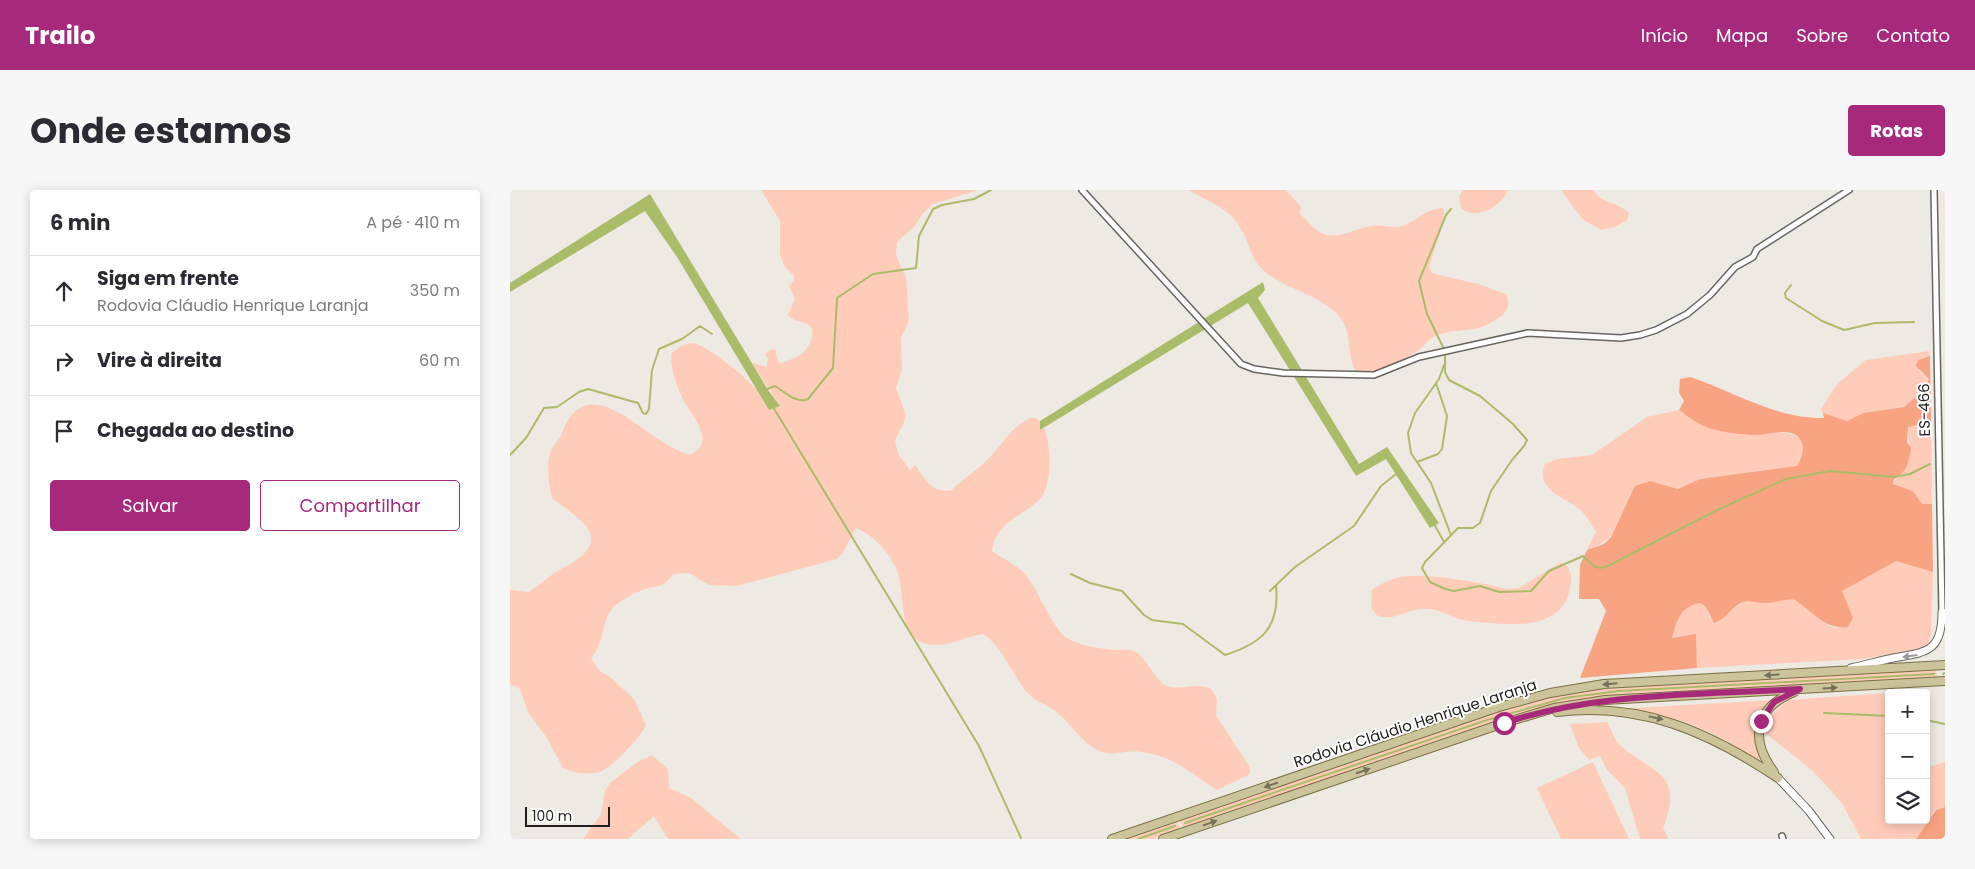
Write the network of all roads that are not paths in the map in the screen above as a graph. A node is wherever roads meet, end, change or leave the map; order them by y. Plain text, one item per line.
1 (1082, 190) edge
2 (1849, 190) edge
3 (1934, 191) edge
4 (1942, 612) joint
5 (1942, 626) junction
6 (1945, 635) edge
7 (1945, 665) edge
8 (1838, 671) junction
9 (1945, 682) edge
10 (1800, 689) junction
11 (1504, 723) junction
12 (1778, 778) junction
13 (1112, 839) edge
14 (1163, 839) edge
15 (1830, 839) edge

1 - 2 street
3 - 4 street, ES-466
4 - 5 street, ES-466
5 - 6 street, ES-466
5 -> 8 street, ES-466
7 - 8 main road, Rodovia Cláudio Henrique Laranja
8 -> 13 main road, Rodovia Cláudio Henrique Laranja
10 -> 9 main road, Rodovia Cláudio Henrique Laranja
10 - 11 main road, Rodovia Cláudio Henrique Laranja
10 - 12 main road
11 -> 12 main road
14 -> 11 main road, Rodovia Cláudio Henrique Laranja
12 - 15 street

